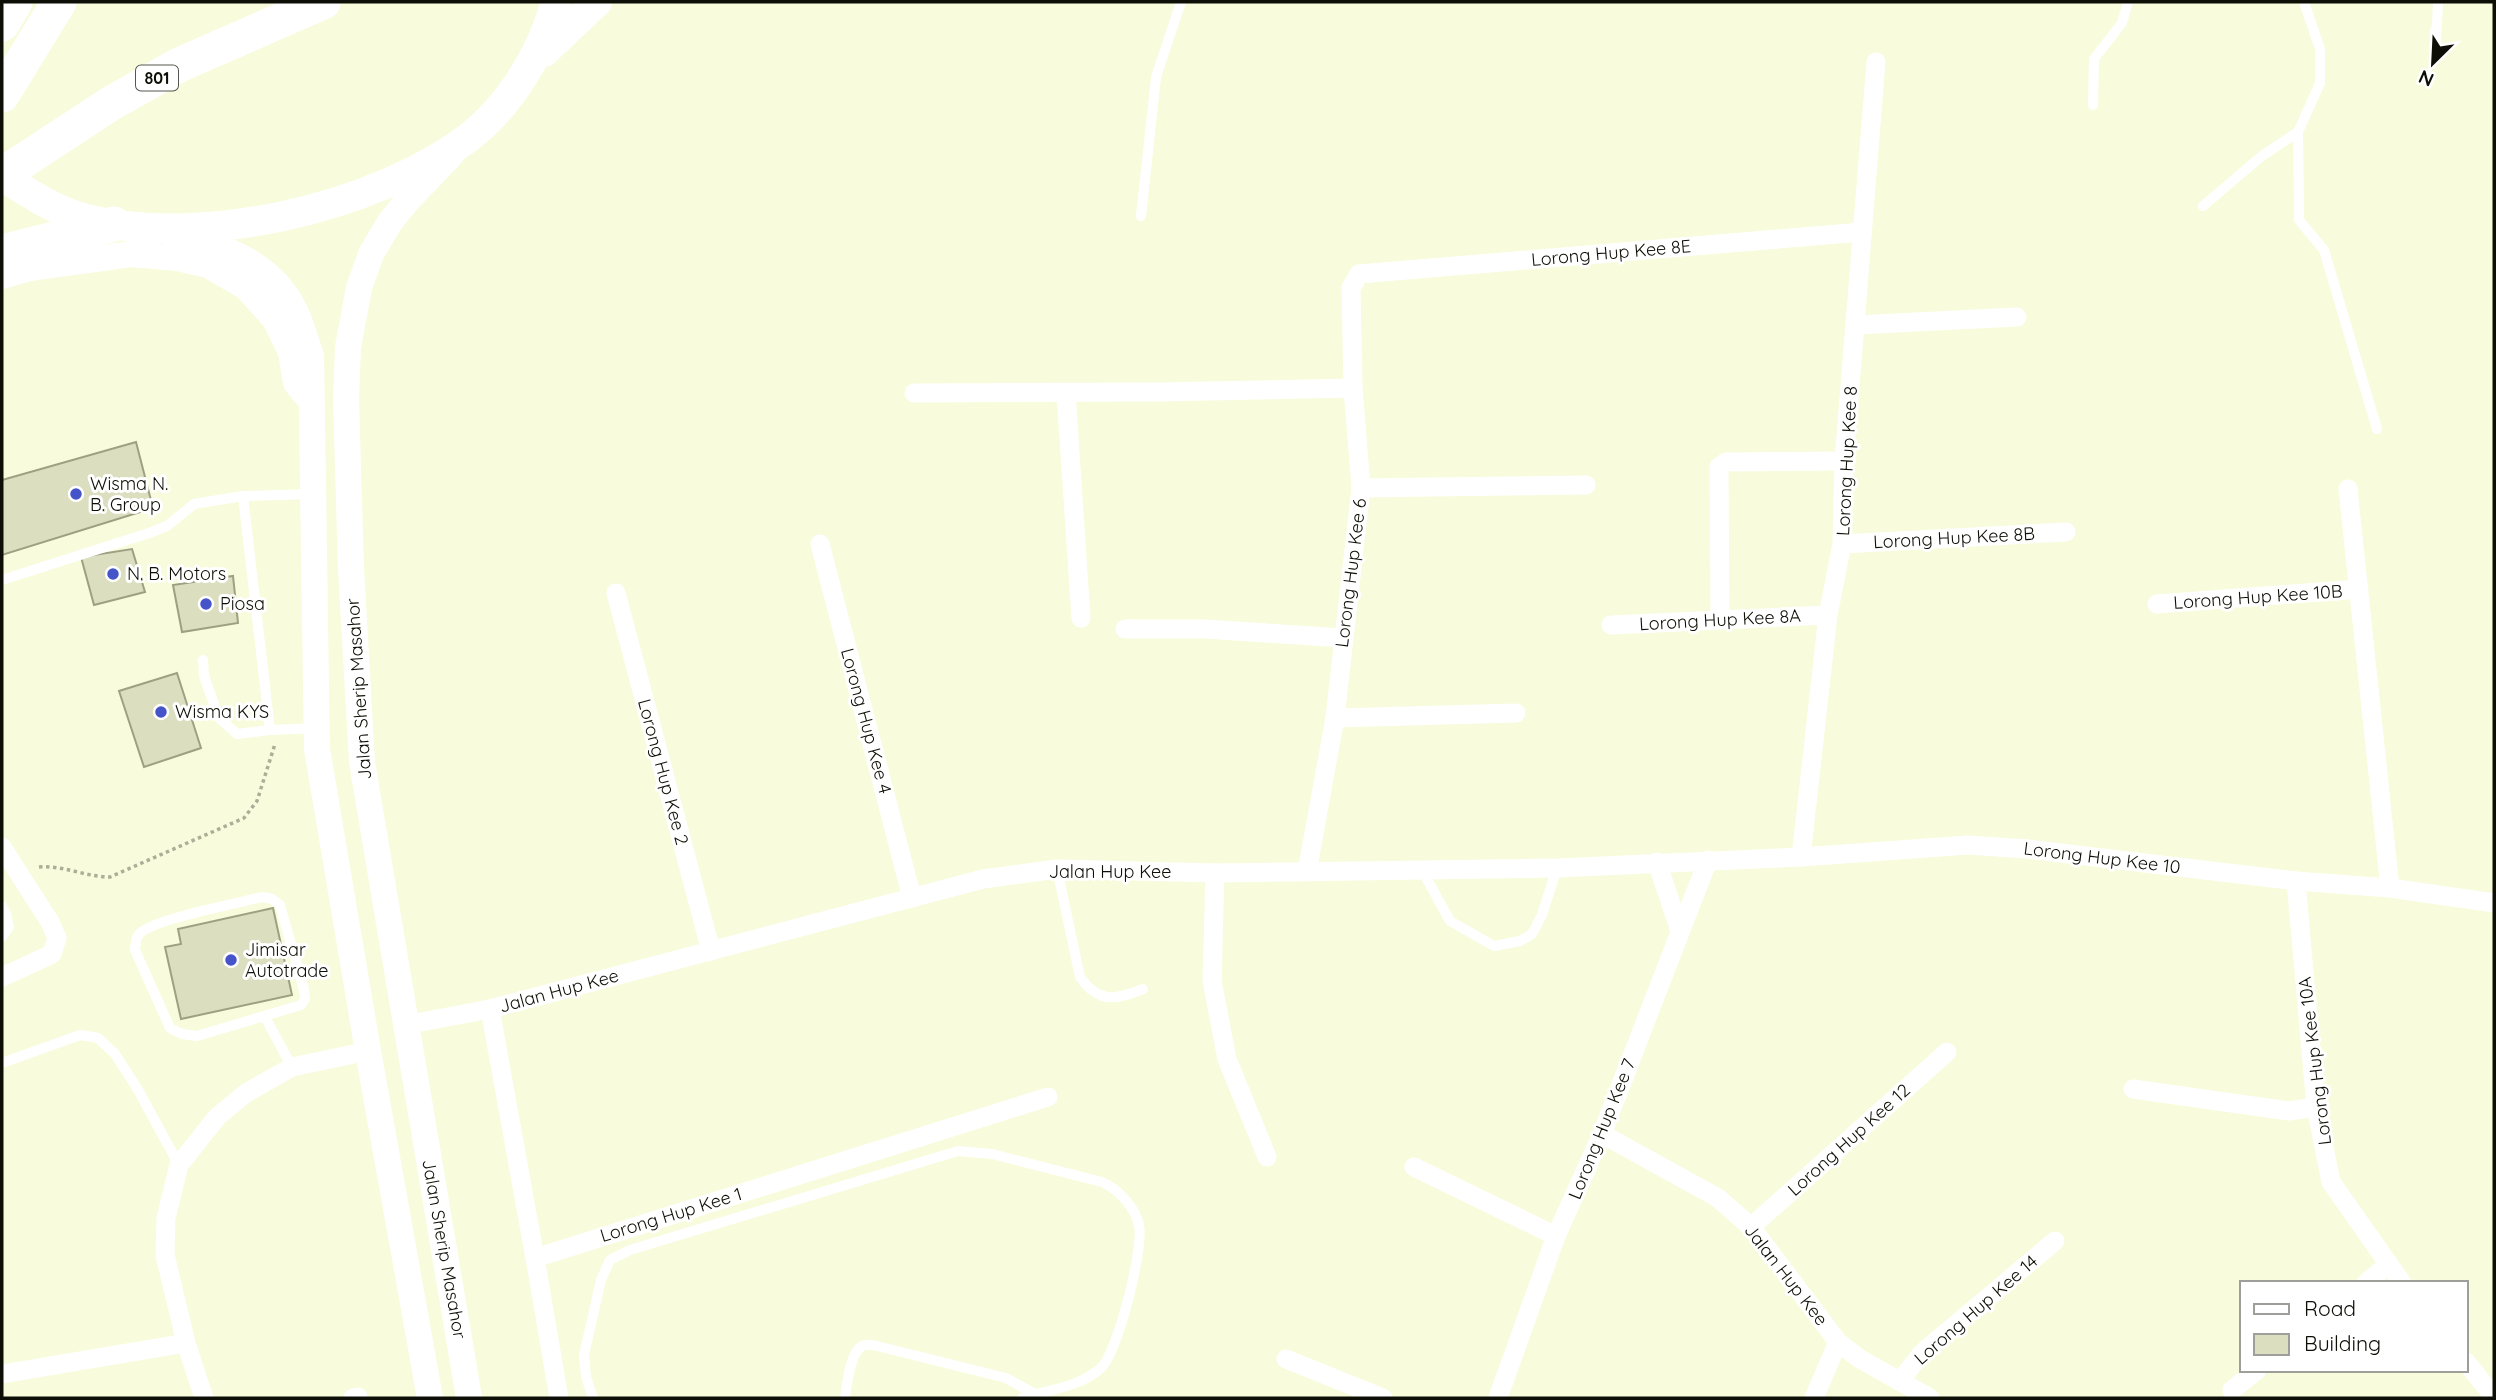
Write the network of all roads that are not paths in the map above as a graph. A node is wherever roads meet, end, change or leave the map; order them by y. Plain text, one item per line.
1 (15, 2) edge
2 (59, 2) edge
3 (323, 2) edge
4 (556, 2) edge
5 (597, 2) edge
6 (1181, 2) edge
7 (2129, 2) edge
8 (2304, 2) edge
9 (2438, 2) edge
10 (2, 24) edge
11 (2436, 41) dead end
12 (1876, 62) dead end
13 (527, 70) junction
14 (2, 95) edge
15 (2093, 105) dead end
16 (2298, 132) junction
17 (469, 136) junction
18 (2, 176) edge
19 (2203, 206) dead end
20 (1141, 216) dead end
21 (114, 224) junction
22 (149, 227) junction
23 (1862, 232) junction
24 (2, 252) edge
25 (1359, 274) joint
26 (2, 276) edge
27 (2017, 317) dead end
28 (1856, 325) junction
29 (1353, 388) junction
30 (914, 393) dead end
31 (1066, 393) junction
32 (313, 405) junction
33 (2377, 429) dead end
34 (1844, 461) junction
35 (1586, 485) dead end
36 (1361, 488) junction
37 (2348, 489) dead end
38 (313, 494) junction
39 (243, 496) junction
40 (2066, 532) dead end
41 (820, 544) dead end
42 (1842, 544) junction
43 (2, 580) edge
44 (2359, 589) junction
45 (616, 593) dead end
46 (2157, 604) dead end
47 (1828, 615) junction
48 (1081, 618) dead end
49 (1720, 620) junction
50 (1611, 625) dead end
51 (1125, 629) dead end
52 (1343, 638) junction
53 (203, 660) dead end
54 (1516, 713) dead end
55 (1335, 718) junction
56 (317, 728) junction
57 (275, 729) junction
58 (2, 847) edge
59 (1801, 857) junction
60 (1708, 860) junction
61 (1657, 862) junction
62 (1557, 868) junction
63 (1057, 869) junction
64 (1422, 870) junction
65 (1307, 872) junction
66 (1215, 873) junction
67 (2297, 881) junction
68 (2390, 888) junction
69 (912, 898) junction
70 (2494, 903) edge
71 (2, 906) edge
72 (1680, 931) junction
73 (2, 937) edge
74 (710, 951) junction
75 (2, 977) edge
76 (1143, 989) dead end
77 (490, 1009) junction
78 (265, 1017) junction
79 (405, 1024) junction
80 (368, 1051) junction
81 (1947, 1052) dead end
82 (2, 1063) edge
83 (292, 1067) junction
84 (2133, 1089) dead end
85 (1048, 1097) dead end
86 (2316, 1107) junction
87 (1602, 1134) junction
88 (1267, 1157) dead end
89 (179, 1165) junction
90 (1414, 1167) dead end
91 (1751, 1227) junction
92 (1556, 1236) junction
93 (2055, 1241) dead end
94 (535, 1258) junction
95 (2388, 1265) junction
96 (2368, 1281) edge
97 (2400, 1281) edge
98 (1838, 1342) junction
99 (186, 1343) junction
100 (1286, 1359) dead end
101 (2468, 1365) edge
102 (2254, 1372) edge
103 (2, 1374) edge
104 (1899, 1381) junction
105 (2232, 1390) dead end
106 (1035, 1394) junction
107 (2494, 1397) edge
108 (204, 1398) edge
109 (430, 1398) edge
110 (469, 1398) edge
111 (559, 1398) edge
112 (593, 1398) edge
113 (845, 1398) edge
114 (1022, 1398) edge
115 (1383, 1398) edge
116 (1498, 1398) edge
117 (1814, 1398) edge
118 (1930, 1398) edge

1 - 10 highway
2 - 14 highway
3 - 18 highway, 801
4 - 13 main road
5 - 13 main road
6 - 20 lane
7 - 15 lane
8 - 16 lane
9 - 11 lane
12 - 23 street, Lorong Hup Kee 8
13 - 17 main road
16 - 19 lane
16 - 33 lane
17 - 22 main road
17 - 79 main road, Jalan Sherip Masahor
18 - 21 main road
21 - 22 main road
21 - 24 highway
22 - 32 main road
23 - 25 street, Lorong Hup Kee 8E
23 - 28 street, Lorong Hup Kee 8
25 - 29 street, Lorong Hup Kee 6
26 - 32 main road
27 - 28 street
28 - 34 street, Lorong Hup Kee 8
29 - 31 street
29 - 36 street, Lorong Hup Kee 6
30 - 31 street
31 - 48 street
32 - 38 main road
34 - 42 street, Lorong Hup Kee 8
34 - 49 street
35 - 36 street
36 - 52 street, Lorong Hup Kee 6
37 - 44 street
38 - 39 lane
38 - 56 main road
39 - 43 lane
39 - 57 lane
40 - 42 street, Lorong Hup Kee 8B
41 - 69 street, Lorong Hup Kee 4
42 - 47 street, Lorong Hup Kee 8
44 - 46 street, Lorong Hup Kee 10B
44 - 68 street
45 - 74 street, Lorong Hup Kee 2
47 - 49 street, Lorong Hup Kee 8A
47 - 59 street, Lorong Hup Kee 8
49 - 50 street, Lorong Hup Kee 8A
51 - 52 street
52 - 55 street, Lorong Hup Kee 6
53 - 57 lane
54 - 55 street
55 - 65 street, Lorong Hup Kee 6
56 - 57 lane
56 - 80 main road
58 - 75 street
59 - 60 street, Lorong Hup Kee 10
59 - 67 street, Lorong Hup Kee 10
60 - 61 street, Jalan Hup Kee
60 - 72 street, Lorong Hup Kee 7
61 - 62 street, Jalan Hup Kee
61 - 72 street
62 - 64 street, Jalan Hup Kee
62 - 64 lane
63 - 66 street, Jalan Hup Kee
63 - 69 street, Jalan Hup Kee
63 - 76 lane
64 - 65 street, Jalan Hup Kee
65 - 66 street, Jalan Hup Kee
66 - 88 street
67 - 68 street, Lorong Hup Kee 10
67 - 86 street, Lorong Hup Kee 10A
68 - 70 street, Lorong Hup Kee 10
69 - 74 street, Jalan Hup Kee
71 - 73 lane
72 - 87 street, Lorong Hup Kee 7
74 - 77 street, Jalan Hup Kee
77 - 79 street, Jalan Hup Kee
77 - 94 street
78 - 78 lane
78 - 83 lane
79 - 110 main road, Jalan Sherip Masahor
80 - 83 street
80 - 109 main road
81 - 91 street, Lorong Hup Kee 12
82 - 89 lane
83 - 89 street
84 - 86 street
85 - 94 street, Lorong Hup Kee 1
86 - 95 street, Lorong Hup Kee 10A
87 - 91 street, Jalan Hup Kee
87 - 92 street, Lorong Hup Kee 7
89 - 99 street
90 - 92 street
91 - 98 street, Jalan Hup Kee
92 - 116 street, Lorong Hup Kee 7
93 - 104 street, Lorong Hup Kee 14
94 - 111 street
95 - 96 street
95 - 97 street, Lorong Hup Kee 10A
98 - 104 street, Jalan Hup Kee
98 - 117 street
99 - 103 street
99 - 108 street
100 - 115 street
101 - 107 street
102 - 105 street
104 - 118 street, Jalan Hup Kee
106 - 112 lane
106 - 113 lane
106 - 114 lane

